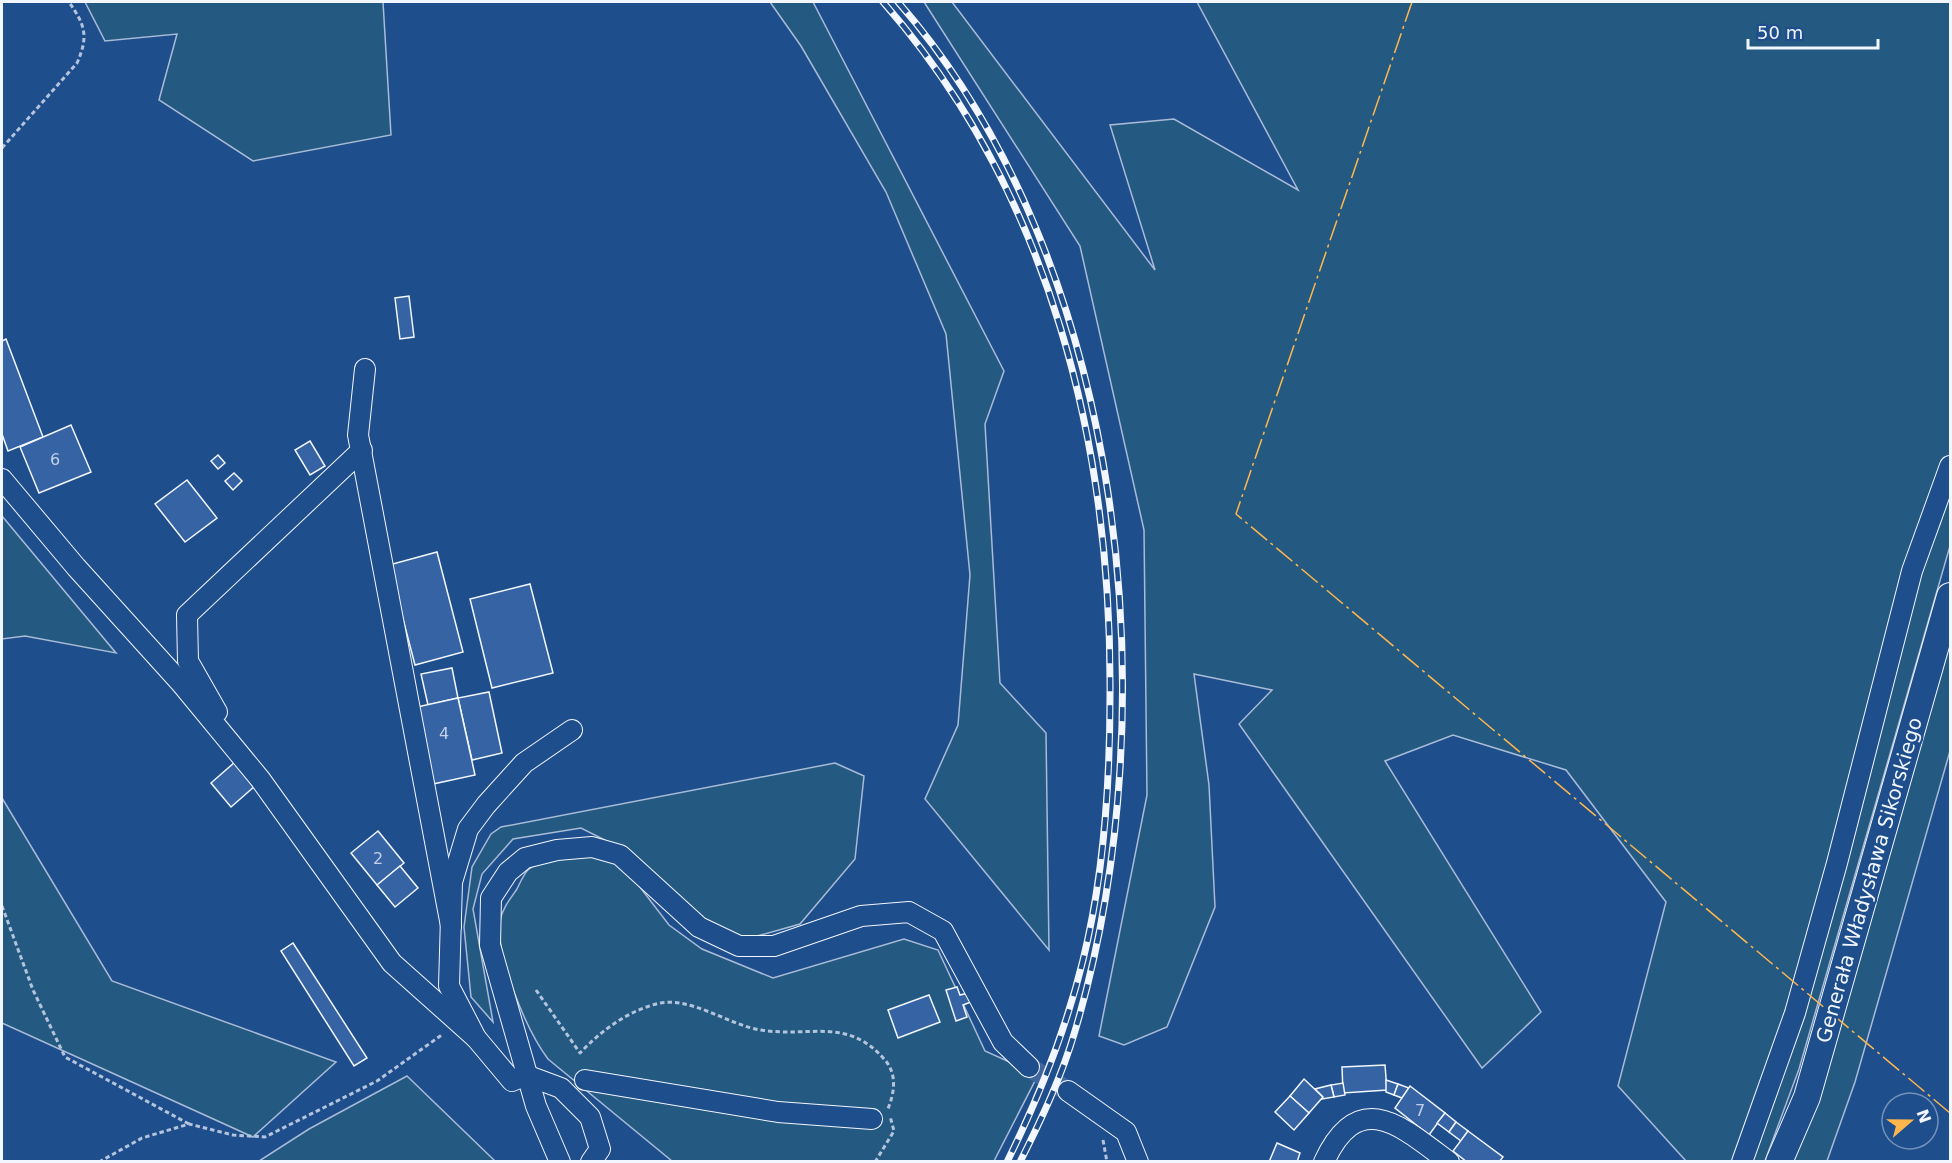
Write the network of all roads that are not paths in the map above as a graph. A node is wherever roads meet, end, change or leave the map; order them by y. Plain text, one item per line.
1 (365, 369) dead end
2 (362, 450) junction
3 (1950, 466) edge
4 (2, 479) edge
5 (1950, 596) edge
6 (572, 730) dead end
7 (232, 745) junction
8 (451, 926) junction
9 (476, 1038) junction
10 (1029, 1067) tunnel mouth
11 (526, 1075) junction
12 (585, 1080) dead end
13 (1068, 1091) tunnel mouth
14 (880, 1115) road end
15 (560, 1161) edge
16 (591, 1161) edge
17 (1138, 1161) edge
18 (1324, 1161) edge
19 (1449, 1161) edge
20 (1742, 1161) edge
21 (1779, 1161) edge

1 - 2 street
2 - 7 street
2 - 8 street
3 - 20 street
4 - 7 street
5 - 21 main road, Generała Władysława Sikorskiego
6 - 8 street
7 - 9 street
8 - 9 street
9 - 11 street
10 - 11 street
11 - 15 street
11 - 16 street
12 - 14 street
13 - 17 street
18 - 19 street

